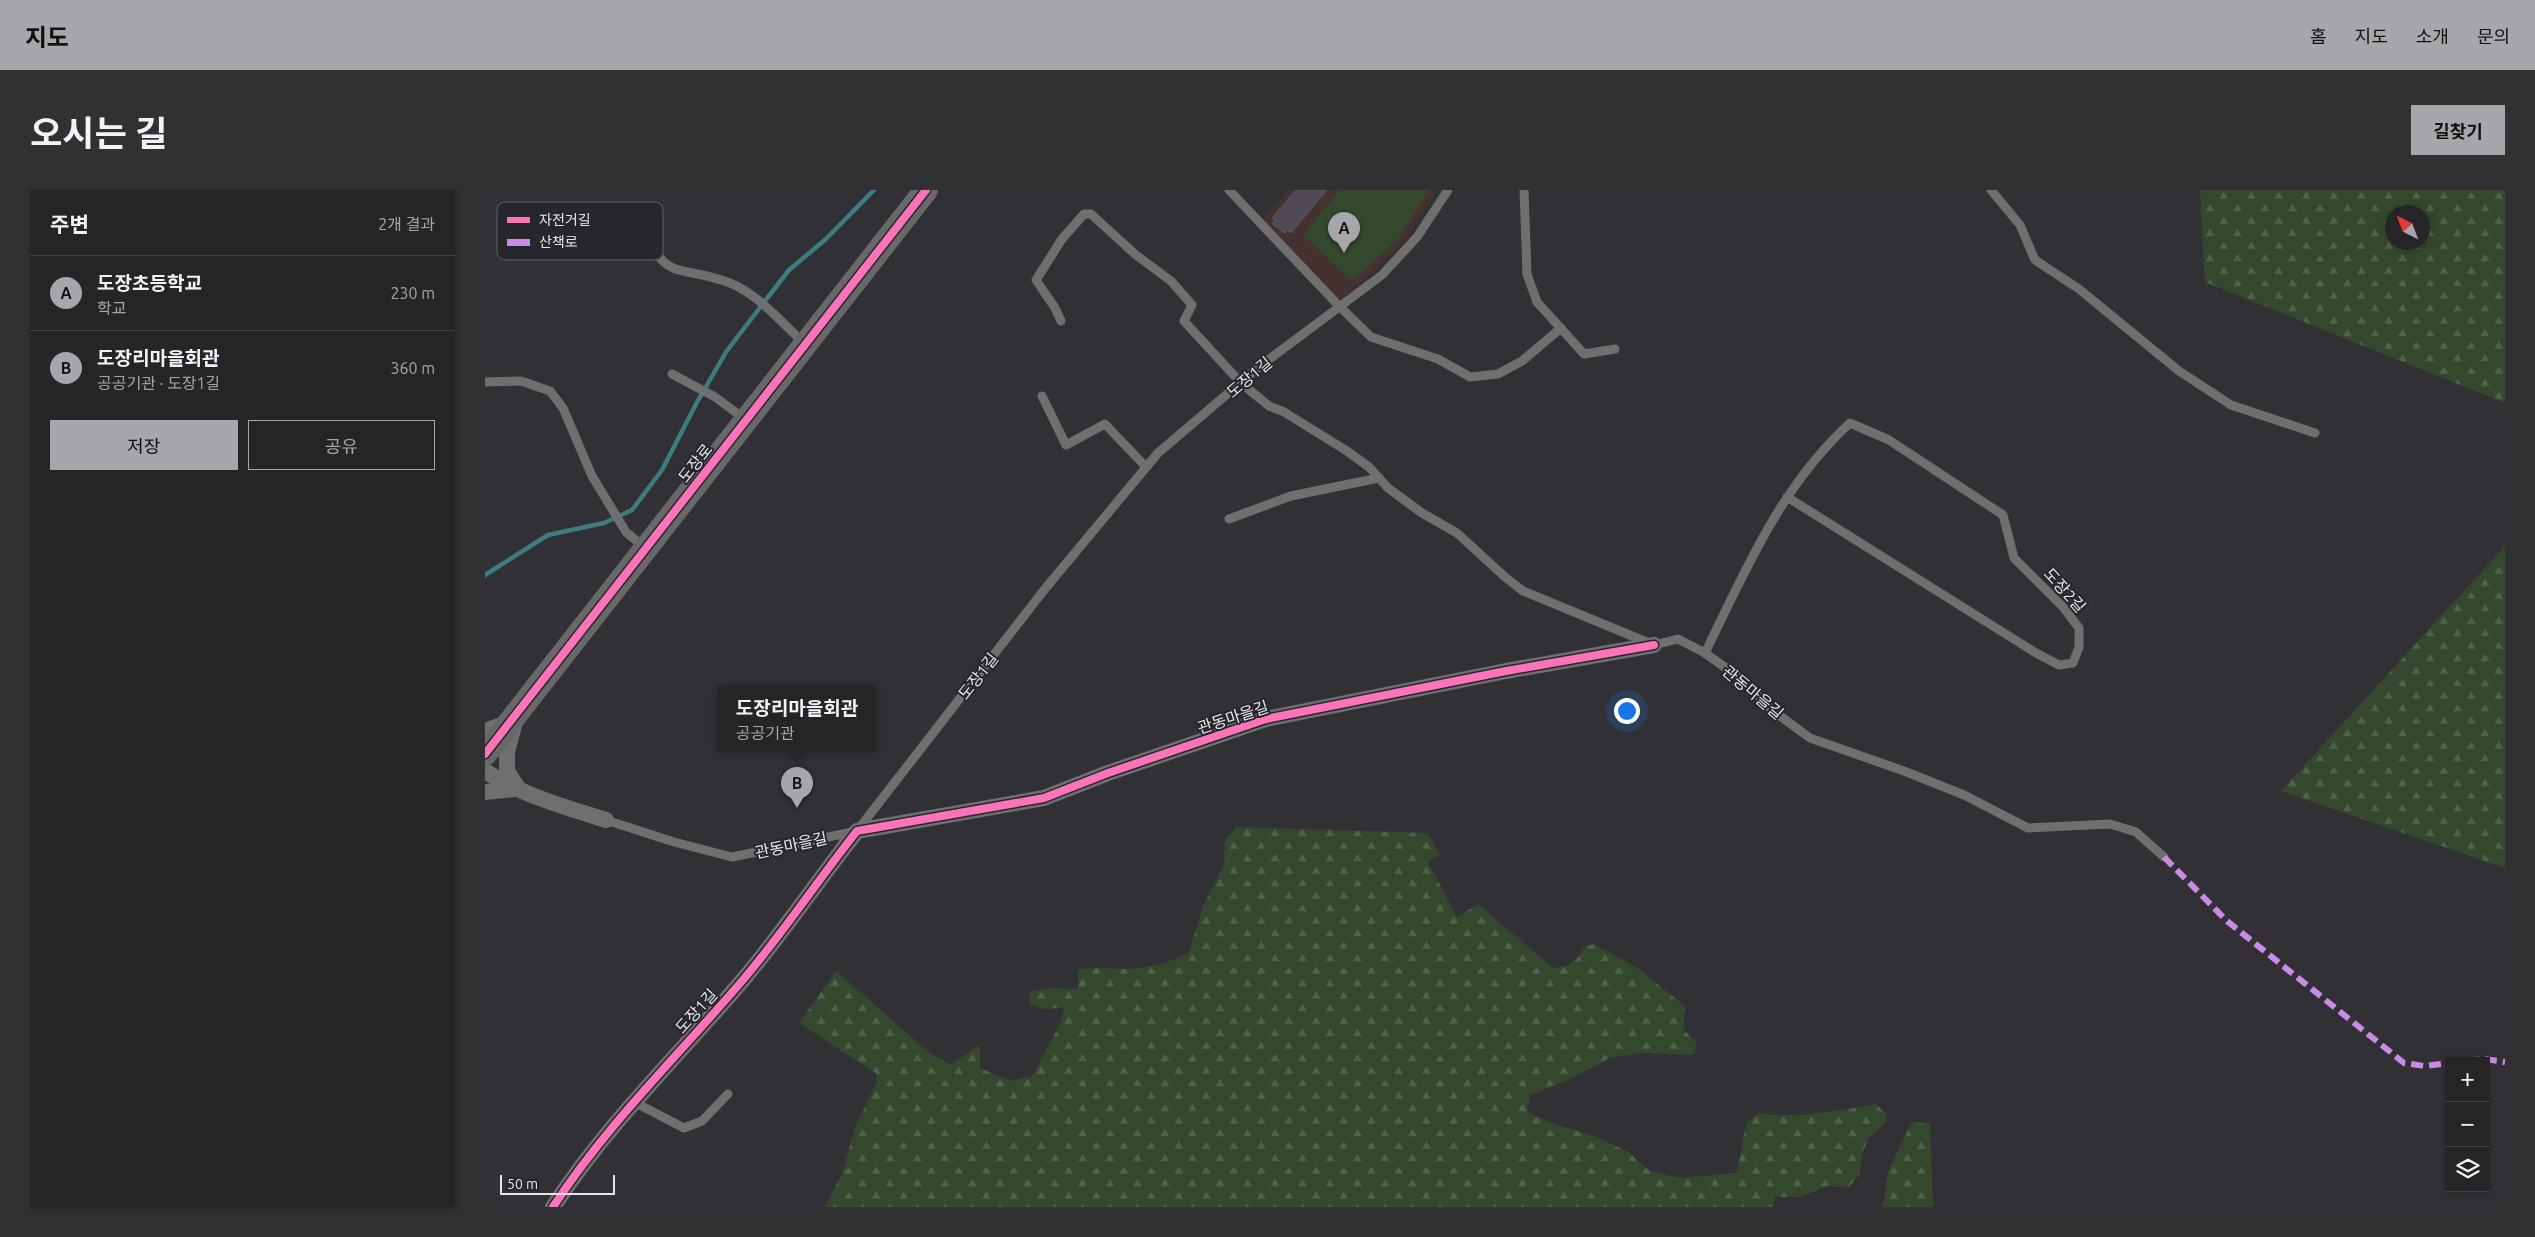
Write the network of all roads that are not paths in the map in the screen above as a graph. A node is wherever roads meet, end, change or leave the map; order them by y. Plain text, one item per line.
1 (926, 190) edge
2 (1229, 190) edge
3 (1448, 190) edge
4 (1524, 190) edge
5 (1991, 190) edge
6 (662, 260) edge
7 (1339, 306) junction
8 (1061, 321) dead end
9 (1561, 328) junction
10 (806, 344) junction
11 (1615, 349) dead end
12 (672, 374) dead end
13 (485, 382) edge
14 (1241, 383) junction
15 (1043, 396) dead end
16 (746, 420) junction
17 (2315, 432) dead end
18 (1145, 467) junction
19 (1379, 478) junction
20 (1787, 497) junction
21 (1229, 519) dead end
22 (645, 548) junction
23 (1653, 645) junction
24 (1705, 653) junction
25 (513, 718) junction
26 (485, 731) edge
27 (485, 754) edge
28 (485, 771) edge
29 (518, 788) junction
30 (485, 792) edge
31 (606, 820) joint
32 (857, 831) junction
33 (2164, 857) dead end
34 (728, 1094) dead end
35 (634, 1102) junction
36 (553, 1207) edge

1 - 10 street, 도장로
2 - 7 lane
3 - 7 lane, 도장1길
4 - 9 lane
5 - 17 lane
6 - 10 lane
7 - 9 lane
7 - 14 lane, 도장1길
8 - 14 lane
9 - 11 lane
10 - 16 street, 도장로
12 - 16 lane
13 - 22 lane
14 - 18 lane, 도장1길
14 - 19 lane
15 - 18 lane
16 - 22 street, 도장로
18 - 32 lane, 도장1길
19 - 21 lane
19 - 23 lane
20 - 20 lane, 도장2길
20 - 24 lane, 도장2길
22 - 25 street, 도장로
23 - 24 lane, 관동마을길
23 - 32 street, 관동마을길
24 - 33 lane, 관동마을길
25 - 26 street
25 - 27 street, 도장로
25 - 29 street
28 - 29 street, 관동마을길
29 - 30 street
29 - 31 street, 관동마을길
31 - 32 lane, 관동마을길
32 - 35 street, 도장1길
34 - 35 lane
35 - 36 street, 도장1길

